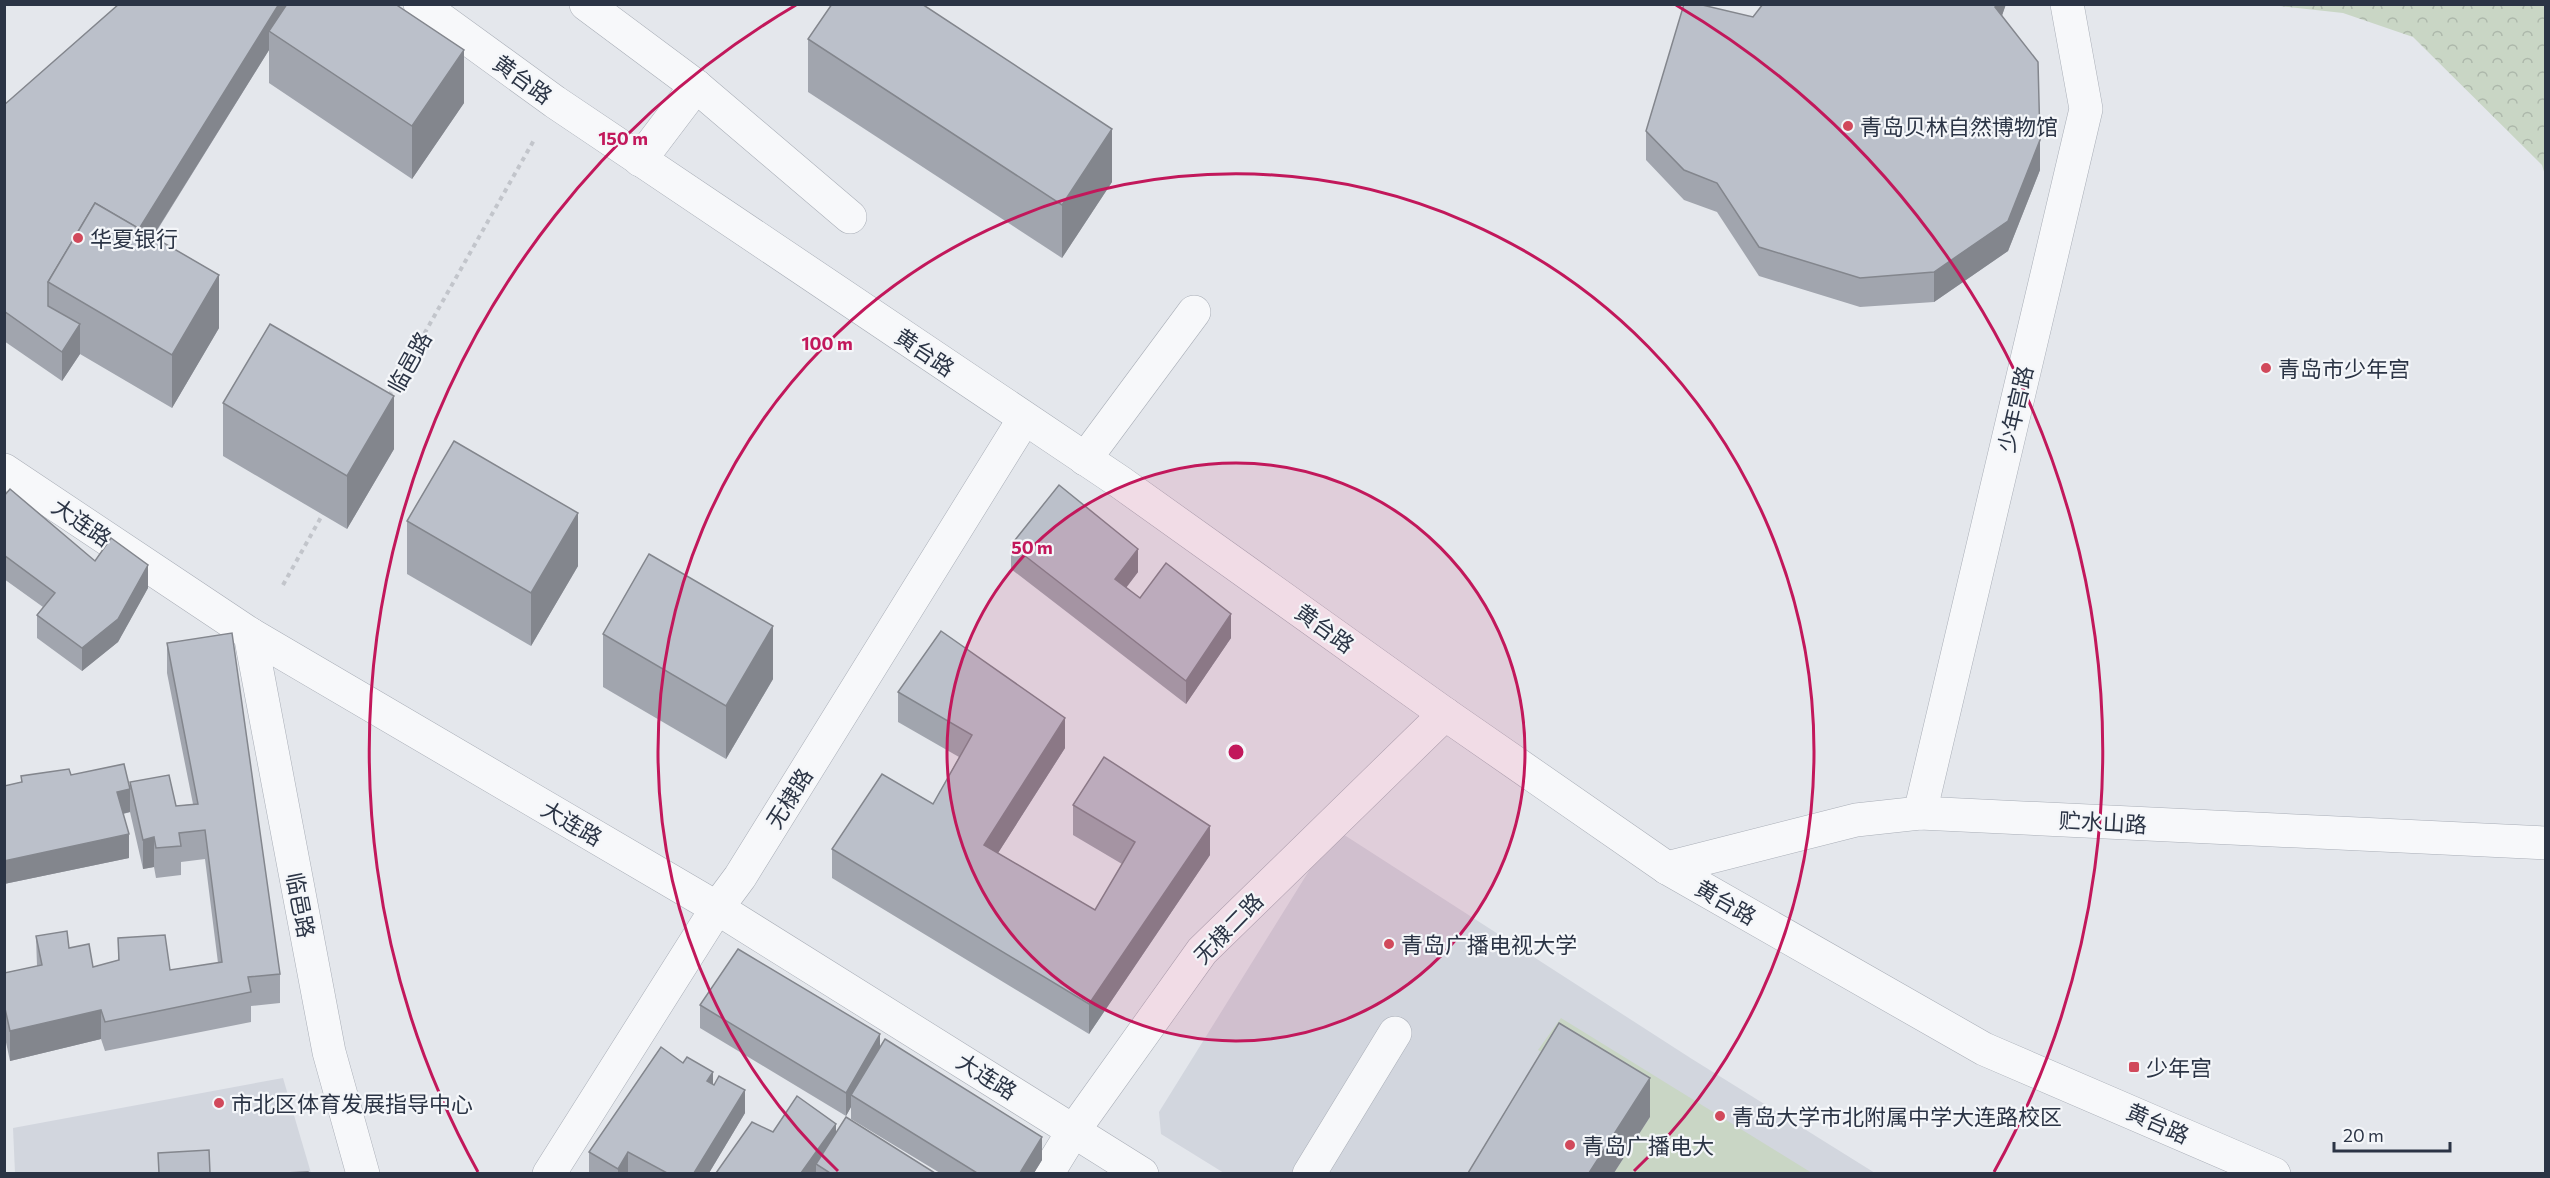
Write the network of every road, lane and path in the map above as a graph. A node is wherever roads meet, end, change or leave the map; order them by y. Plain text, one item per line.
1 (420, 4) edge
2 (586, 4) edge
3 (2067, 4) edge
4 (696, 86) junction
5 (534, 140) dead end
6 (640, 160) junction
7 (850, 217) dead end
8 (1194, 312) dead end
9 (388, 399) edge
10 (1024, 419) junction
11 (1085, 459) junction
12 (4, 470) edge
13 (330, 502) edge
14 (283, 585) dead end
15 (250, 634) junction
16 (1445, 714) junction
17 (1920, 813) junction
18 (2546, 843) edge
19 (1667, 868) junction
20 (717, 908) junction
21 (1395, 1033) dead end
22 (1074, 1130) junction
23 (363, 1173) edge
24 (549, 1173) edge
25 (1047, 1173) edge
26 (1142, 1173) edge
27 (1309, 1173) edge
28 (2274, 1173) edge

1 - 6 street, 黄台路
2 - 4 street
3 - 17 street, 少年宫路
4 - 6 street
4 - 7 street
5 - 9 path, 临邑路
6 - 10 street, 黄台路
8 - 11 street
10 - 11 street, 黄台路
10 - 20 street, 无棣路
11 - 16 street, 黄台路
12 - 15 street, 大连路
13 - 14 path
15 - 20 street, 大连路
15 - 23 street, 临邑路
16 - 19 street, 黄台路
16 - 22 street, 无棣二路
17 - 18 street, 贮水山路
17 - 19 street, 贮水山路
19 - 28 street, 黄台路
20 - 22 street, 大连路
20 - 24 street, 无棣路
21 - 27 street
22 - 25 street, 无棣二路
22 - 26 street, 大连路

